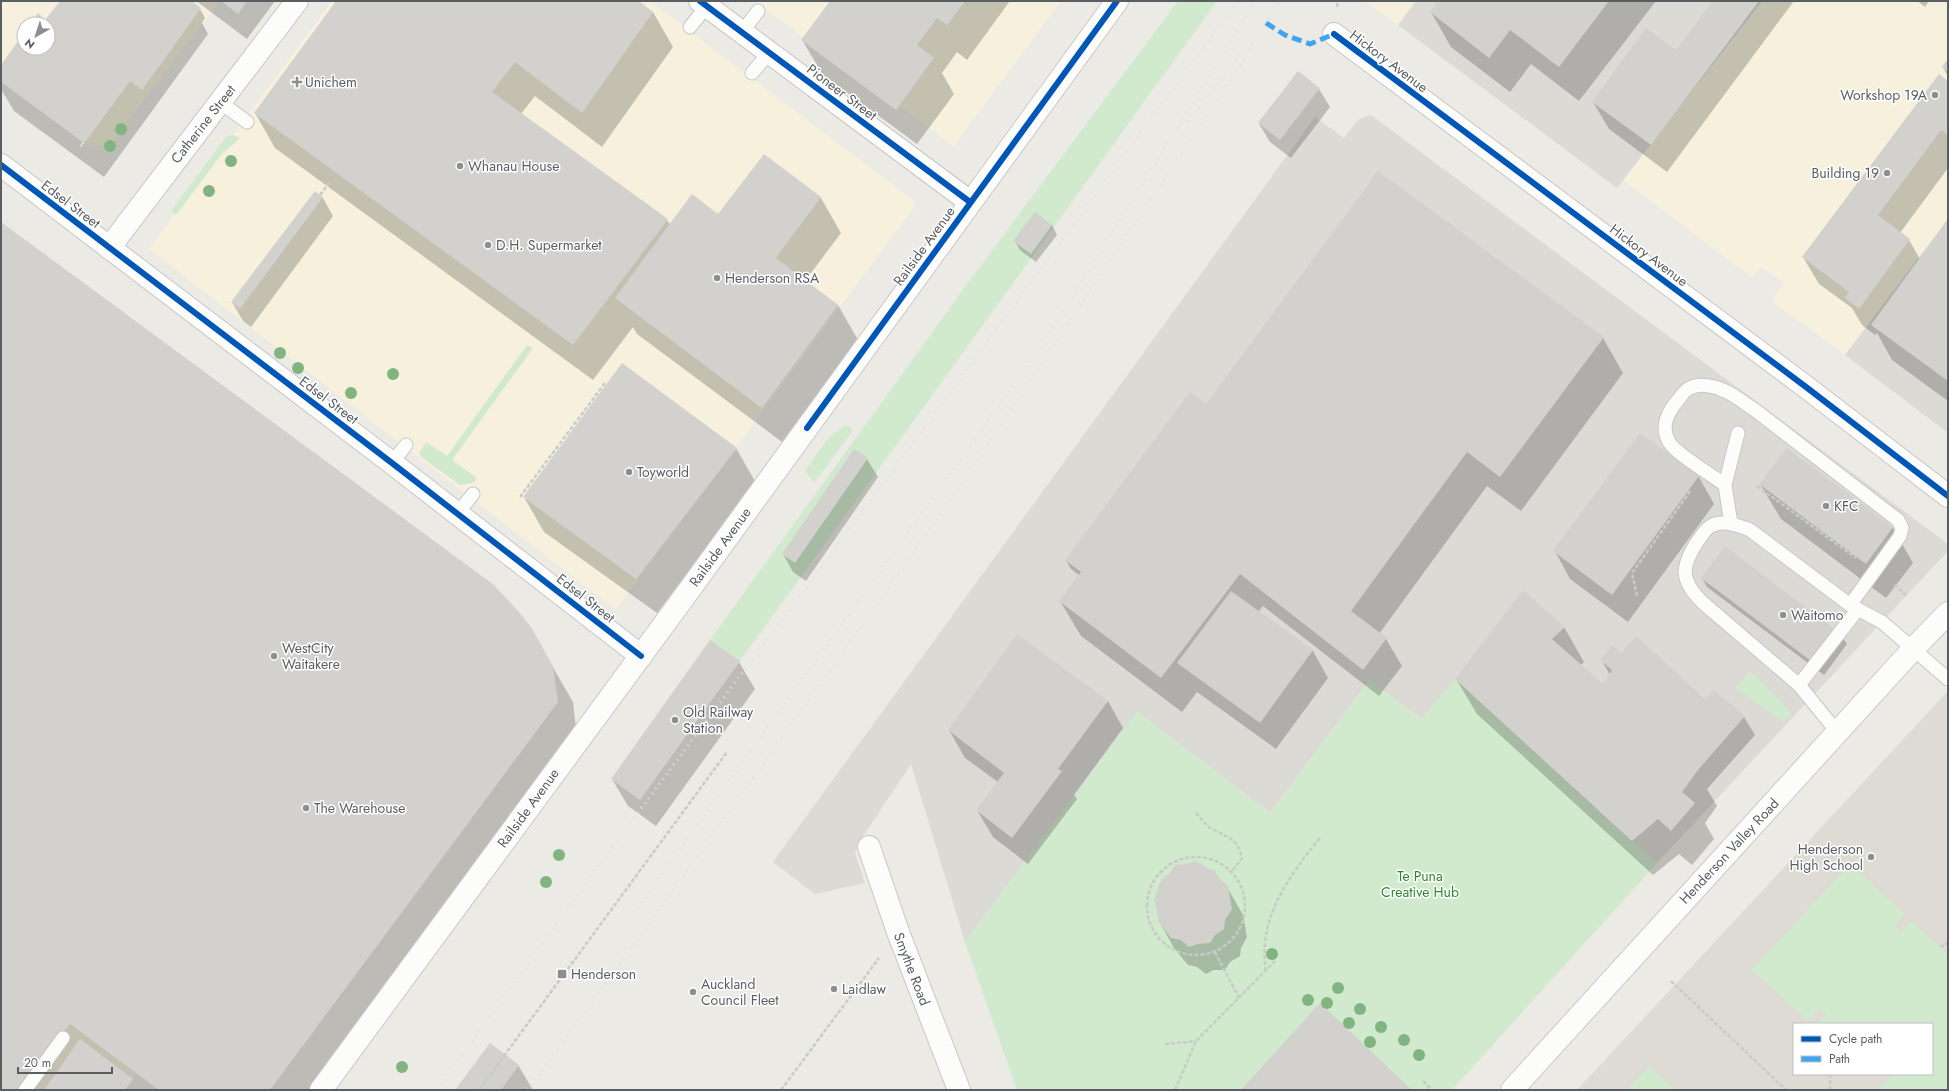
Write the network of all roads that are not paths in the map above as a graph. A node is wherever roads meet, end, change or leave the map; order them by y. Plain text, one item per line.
1 (297, 1) edge
2 (1117, 1) edge
3 (703, 3) edge
4 (758, 11) dead end
5 (690, 26) dead end
6 (742, 32) junction
7 (1334, 34) dead end
8 (769, 53) junction
9 (752, 73) dead end
10 (220, 102) junction
11 (247, 122) dead end
12 (1, 166) edge
13 (970, 202) junction
14 (109, 248) junction
15 (1738, 433) dead end
16 (406, 445) dead end
17 (392, 463) junction
18 (1725, 485) junction
19 (473, 494) dead end
20 (1948, 496) edge
21 (458, 513) junction
22 (1731, 524) junction
23 (1854, 607) junction
24 (1948, 613) edge
25 (1914, 648) junction
26 (641, 656) junction
27 (1948, 679) edge
28 (1799, 685) junction
29 (1838, 733) junction
30 (869, 847) dead end
31 (63, 1038) dead end
32 (25, 1090) edge
33 (321, 1090) edge
34 (959, 1090) edge
35 (1512, 1090) edge

1 - 10 street, Catherine Street
2 - 13 street, Railside Avenue
3 - 5 lane
3 - 6 street, Pioneer Street
4 - 6 lane
6 - 8 street, Pioneer Street
7 - 20 street, Hickory Avenue
8 - 9 lane
8 - 13 street, Pioneer Street
10 - 11 lane
10 - 14 street, Catherine Street
12 - 14 street, Edsel Street
13 - 26 street, Railside Avenue
14 - 17 street, Edsel Street
15 - 18 lane
16 - 17 lane
17 - 21 street, Edsel Street
18 - 22 lane
18 - 23 lane
19 - 21 lane
21 - 26 street, Edsel Street
22 - 23 lane
22 - 28 lane
23 - 25 lane
23 - 28 lane
24 - 25 street, Henderson Valley Road
25 - 27 lane
25 - 29 street, Henderson Valley Road
26 - 33 street, Railside Avenue
28 - 29 lane
29 - 35 street, Henderson Valley Road
30 - 34 street, Smythe Road
31 - 32 lane

